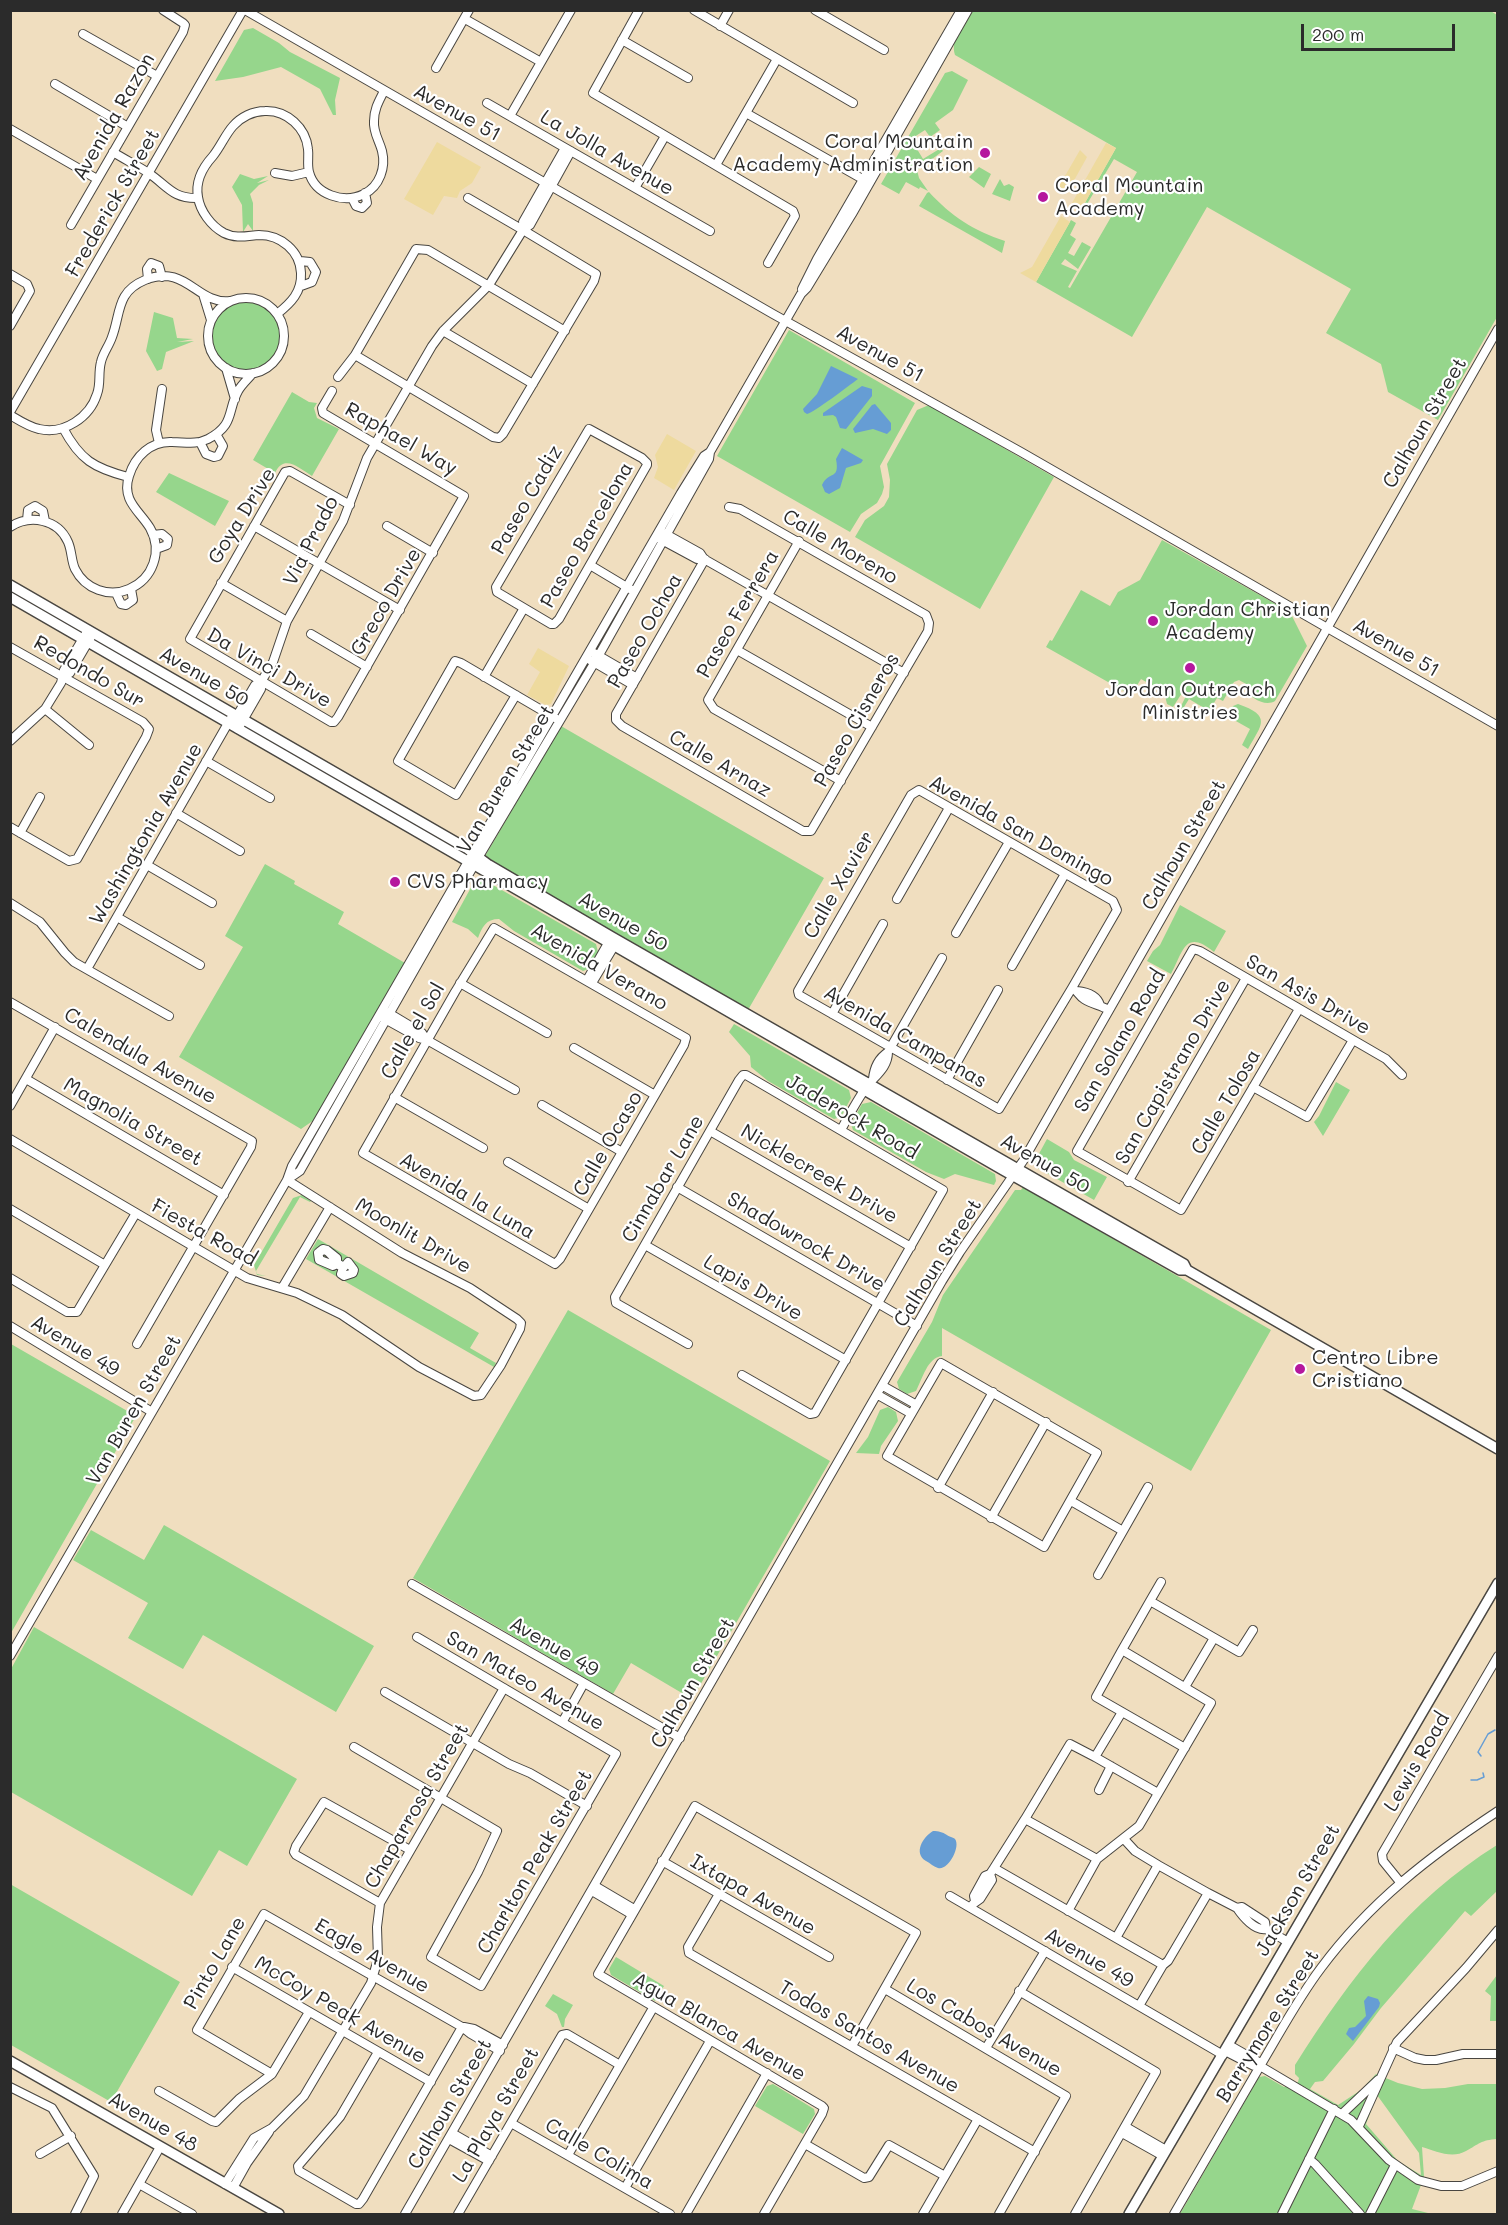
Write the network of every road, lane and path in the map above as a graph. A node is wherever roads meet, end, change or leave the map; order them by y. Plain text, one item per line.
1 (163, 10) edge
2 (244, 10) edge
3 (470, 10) edge
4 (571, 10) edge
5 (639, 10) edge
6 (694, 10) edge
7 (729, 10) edge
8 (815, 10) edge
9 (961, 10) edge
10 (968, 10) edge
11 (465, 19) junction
12 (720, 26) junction
13 (83, 34) dead end
14 (622, 40) junction
15 (884, 50) dead end
16 (947, 56) dead end
17 (777, 59) junction
18 (541, 62) junction
19 (436, 68) dead end
20 (157, 76) junction
21 (688, 78) dead end
22 (55, 84) dead end
23 (924, 89) junction
24 (384, 91) junction
25 (487, 103) dead end
26 (853, 103) dead end
27 (746, 113) junction
28 (510, 116) junction
29 (128, 127) junction
30 (10, 129) edge
31 (664, 136) junction
32 (568, 149) junction
33 (113, 152) junction
34 (716, 165) junction
35 (309, 172) junction
36 (149, 173) junction
37 (275, 173) dead end
38 (98, 179) junction
39 (866, 181) junction
40 (548, 184) junction
41 (634, 188) junction
42 (365, 194) junction
43 (198, 198) junction
44 (352, 198) junction
45 (468, 198) dead end
46 (71, 225) dead end
47 (524, 229) junction
48 (710, 231) dead end
49 (300, 261) junction
50 (768, 263) dead end
51 (10, 274) edge
52 (162, 277) junction
53 (148, 279) junction
54 (489, 285) junction
55 (301, 286) junction
56 (202, 294) junction
57 (230, 301) junction
58 (277, 314) junction
59 (212, 320) junction
60 (786, 320) junction
61 (10, 326) edge
62 (1497, 329) edge
63 (443, 331) junction
64 (565, 331) junction
65 (355, 355) junction
66 (226, 368) junction
67 (253, 373) junction
68 (338, 377) dead end
69 (533, 384) junction
70 (408, 386) junction
71 (162, 389) dead end
72 (332, 391) dead end
73 (235, 399) junction
74 (10, 414) edge
75 (63, 428) junction
76 (216, 434) junction
77 (200, 442) junction
78 (159, 443) junction
79 (375, 443) junction
80 (710, 452) junction
81 (647, 463) joint
82 (129, 477) junction
83 (464, 496) joint
84 (350, 505) junction
85 (729, 507) dead end
86 (27, 520) junction
87 (45, 521) junction
88 (254, 526) junction
89 (387, 526) dead end
90 (10, 527) edge
91 (658, 533) junction
92 (153, 535) junction
93 (666, 538) junction
94 (799, 542) junction
95 (156, 549) junction
96 (433, 553) junction
97 (704, 559) junction
98 (319, 563) junction
99 (590, 565) junction
100 (221, 583) junction
101 (10, 585) edge
102 (627, 587) junction
103 (131, 589) junction
104 (635, 591) junction
105 (116, 593) junction
106 (768, 596) junction
107 (10, 597) edge
108 (524, 608) junction
109 (400, 610) junction
110 (287, 621) junction
111 (929, 623) joint
112 (1327, 628) junction
113 (310, 634) dead end
114 (88, 636) junction
115 (190, 639) joint
116 (10, 647) edge
117 (737, 650) junction
118 (592, 657) junction
119 (367, 667) junction
120 (903, 673) junction
121 (484, 677) junction
122 (64, 678) junction
123 (635, 681) junction
124 (261, 682) junction
125 (516, 695) junction
126 (45, 709) junction
127 (552, 716) junction
128 (616, 720) joint
129 (235, 721) junction
130 (560, 721) junction
131 (334, 722) joint
132 (1497, 726) edge
133 (872, 727) junction
134 (10, 741) edge
135 (89, 745) dead end
136 (206, 761) junction
137 (326, 768) junction
138 (841, 781) junction
139 (911, 795) joint
140 (40, 797) dead end
141 (270, 798) dead end
142 (949, 808) junction
143 (379, 810) junction
144 (176, 813) junction
145 (10, 827) edge
146 (436, 831) junction
147 (811, 831) joint
148 (20, 833) junction
149 (1009, 842) junction
150 (240, 851) dead end
151 (473, 860) junction
152 (147, 865) junction
153 (1065, 874) junction
154 (897, 899) dead end
155 (10, 903) edge
156 (212, 903) dead end
157 (117, 917) junction
158 (883, 924) dead end
159 (494, 928) joint
160 (956, 933) dead end
161 (613, 941) junction
162 (1193, 949) joint
163 (942, 958) dead end
164 (200, 965) dead end
165 (1012, 966) dead end
166 (87, 969) junction
167 (1246, 978) junction
168 (590, 981) junction
169 (460, 983) junction
170 (998, 990) dead end
171 (1075, 990) junction
172 (798, 991) joint
173 (10, 1002) edge
174 (1299, 1009) junction
175 (1108, 1010) junction
176 (832, 1014) junction
177 (385, 1015) junction
178 (169, 1016) dead end
179 (56, 1027) junction
180 (547, 1033) dead end
181 (686, 1038) joint
182 (428, 1040) junction
183 (1353, 1040) junction
184 (574, 1048) dead end
185 (889, 1050) junction
186 (743, 1075) joint
187 (1401, 1075) dead end
188 (26, 1079) junction
189 (946, 1080) junction
190 (868, 1084) junction
191 (1253, 1087) junction
192 (515, 1090) dead end
193 (655, 1095) junction
194 (394, 1097) junction
195 (542, 1105) dead end
196 (10, 1106) edge
197 (841, 1130) junction
198 (710, 1131) junction
199 (10, 1139) edge
200 (483, 1148) dead end
201 (622, 1152) junction
202 (363, 1154) joint
203 (508, 1162) dead end
204 (1015, 1172) junction
205 (287, 1180) junction
206 (1128, 1182) junction
207 (677, 1187) junction
208 (224, 1195) junction
209 (330, 1207) junction
210 (10, 1209) edge
211 (589, 1209) junction
212 (136, 1213) junction
213 (645, 1245) junction
214 (194, 1247) junction
215 (911, 1247) junction
216 (333, 1257) joint
217 (555, 1264) joint
218 (105, 1265) junction
219 (234, 1271) junction
220 (10, 1278) edge
221 (282, 1288) junction
222 (879, 1303) junction
223 (10, 1326) edge
224 (917, 1326) junction
225 (136, 1344) dead end
226 (688, 1344) dead end
227 (846, 1360) junction
228 (742, 1375) dead end
229 (883, 1386) junction
230 (993, 1392) junction
231 (878, 1395) junction
232 (479, 1397) joint
233 (915, 1404) junction
234 (152, 1412) junction
235 (910, 1413) junction
236 (1046, 1422) junction
237 (1497, 1449) edge
238 (1148, 1487) dead end
239 (938, 1488) junction
240 (1071, 1501) junction
241 (991, 1518) junction
242 (1123, 1531) junction
243 (1098, 1575) dead end
244 (1161, 1582) dead end
245 (1497, 1583) edge
246 (412, 1584) dead end
247 (1150, 1601) junction
248 (1253, 1630) dead end
249 (417, 1637) dead end
250 (1214, 1638) junction
251 (1122, 1650) junction
252 (10, 1656) edge
253 (1497, 1656) edge
254 (585, 1683) junction
255 (1185, 1687) junction
256 (504, 1688) junction
257 (385, 1692) dead end
258 (1122, 1712) junction
259 (562, 1721) junction
260 (680, 1738) junction
261 (472, 1743) junction
262 (354, 1747) dead end
263 (1185, 1748) junction
264 (615, 1754) joint
265 (1095, 1757) junction
266 (1111, 1766) junction
267 (1099, 1790) dead end
268 (1158, 1793) junction
269 (441, 1797) junction
270 (587, 1806) junction
271 (1497, 1811) edge
272 (1025, 1819) junction
273 (1124, 1839) junction
274 (410, 1850) junction
275 (1097, 1859) junction
276 (662, 1861) junction
277 (1158, 1865) junction
278 (992, 1871) junction
279 (1400, 1882) junction
280 (593, 1889) junction
281 (1208, 1893) junction
282 (719, 1894) junction
283 (950, 1896) dead end
284 (380, 1904) junction
285 (973, 1905) junction
286 (1237, 1908) junction
287 (1068, 1911) junction
288 (633, 1912) junction
289 (264, 1914) joint
290 (1256, 1915) junction
291 (1251, 1923) junction
292 (1266, 1929) junction
293 (1497, 1930) edge
294 (1116, 1938) junction
295 (1288, 1942) junction
296 (1045, 1951) junction
297 (829, 1957) dead end
298 (1162, 1965) junction
299 (232, 1967) junction
300 (373, 1976) junction
301 (885, 1989) junction
302 (1019, 1991) junction
303 (1139, 2006) junction
304 (653, 2008) junction
305 (309, 2012) junction
306 (462, 2027) junction
307 (343, 2031) junction
308 (710, 2041) junction
309 (852, 2046) junction
310 (501, 2048) junction
311 (986, 2048) junction
312 (1393, 2048) junction
313 (1226, 2050) junction
314 (378, 2052) junction
315 (1497, 2054) edge
316 (11, 2061) edge
317 (620, 2065) junction
318 (1260, 2066) junction
319 (767, 2073) junction
320 (272, 2074) junction
321 (1379, 2079) junction
322 (431, 2082) junction
323 (11, 2088) edge
324 (159, 2091) dead end
325 (1334, 2109) junction
326 (1342, 2114) junction
327 (978, 2119) junction
328 (511, 2123) junction
329 (1359, 2126) junction
330 (1124, 2130) junction
331 (71, 2136) junction
332 (451, 2136) junction
333 (805, 2144) junction
334 (160, 2147) junction
335 (1035, 2152) junction
336 (1164, 2153) junction
337 (40, 2154) dead end
338 (568, 2156) junction
339 (490, 2159) junction
340 (1309, 2159) junction
341 (1395, 2165) junction
342 (1497, 2171) edge
343 (945, 2176) junction
344 (139, 2184) junction
345 (229, 2186) junction
346 (625, 2188) junction
347 (75, 2214) edge
348 (122, 2214) edge
349 (192, 2214) edge
350 (279, 2214) edge
351 (405, 2214) edge
352 (458, 2214) edge
353 (670, 2214) edge
354 (686, 2214) edge
355 (764, 2214) edge
356 (923, 2214) edge
357 (999, 2214) edge
358 (1075, 2214) edge
359 (1128, 2214) edge
360 (1174, 2214) edge
361 (1282, 2214) edge
362 (1360, 2214) edge
363 (1370, 2214) edge

1 - 20 street, Avenida Razon
2 - 24 street, Avenue 51
2 - 36 street, Frederick Street
3 - 11 street
4 - 18 street
5 - 14 street
6 - 12 street
7 - 12 street
8 - 15 street
9 - 39 street, Van Buren Street
10 - 23 street, Van Buren Street
11 - 18 street
11 - 19 street
12 - 17 street
13 - 20 street
14 - 21 street
14 - 31 street
16 - 23 street
17 - 26 street
17 - 27 street
18 - 28 street
20 - 29 street, Avenida Razon
22 - 29 street
23 - 39 street, Van Buren Street
24 - 40 street, Avenue 51
24 - 42 street
25 - 28 street, La Jolla Avenue
27 - 34 street
27 - 39 street
28 - 32 street, La Jolla Avenue
29 - 33 street, Avenida Razon
30 - 38 street
31 - 34 street
31 - 41 street
32 - 40 street, Via Prado
32 - 41 street, La Jolla Avenue
33 - 36 street
33 - 38 street, Avenida Razon
34 - 50 street
35 - 37 street
35 - 43 street
35 - 44 street
36 - 43 street
36 - 74 street, Frederick Street
38 - 46 street, Avenida Razon
39 - 60 street, Van Buren Street
40 - 47 street, Via Prado
40 - 60 street, Avenue 51
41 - 48 street, La Jolla Avenue
42 - 44 street
42 - 44 street
43 - 49 street
45 - 47 street
47 - 54 street, Via Prado
47 - 64 street
49 - 55 street
49 - 55 street
51 - 61 street
52 - 53 street
52 - 53 street
52 - 56 street
53 - 75 street
54 - 63 street, Via Prado
54 - 64 street
54 - 65 street
55 - 58 street
56 - 57 street
56 - 59 street
57 - 58 street
57 - 59 street
58 - 67 street
59 - 66 street
60 - 80 street, Van Buren Street
60 - 112 street, Avenue 51
62 - 112 street, Calhoun Street
63 - 69 street
63 - 70 street, Via Prado
64 - 69 street
65 - 68 street
65 - 70 street
66 - 67 street
66 - 73 street
67 - 73 street
69 - 70 street
70 - 79 street, Via Prado
71 - 78 street
72 - 79 street, Raphael Way
73 - 76 street
74 - 75 street
75 - 82 street
76 - 77 street
76 - 77 street
77 - 78 street
78 - 82 street
79 - 83 street, Raphael Way
79 - 84 street, Via Prado
80 - 91 street, Van Buren Street
80 - 93 street, Van Buren Street
81 - 99 street, Paseo Barcelona
81 - 108 street, Paseo Cadiz
82 - 92 street
83 - 96 street, Greco Drive
84 - 88 street, Goya Drive
84 - 98 street, Via Prado
85 - 94 street, Calle Moreno
86 - 87 street
86 - 87 street
86 - 90 street
87 - 105 street
88 - 98 street
88 - 100 street, Goya Drive
89 - 96 street
91 - 93 street
91 - 102 street, Van Buren Street
92 - 95 street
92 - 95 street
93 - 97 street
93 - 104 street, Van Buren Street
94 - 106 street, Paseo Ferrera
94 - 111 street, Calle Moreno
95 - 103 street
96 - 109 street, Greco Drive
97 - 106 street
97 - 123 street, Paseo Ochoa
98 - 109 street
98 - 110 street, Via Prado
99 - 102 street
99 - 108 street, Paseo Barcelona
100 - 110 street
100 - 115 street, Goya Drive
101 - 114 main road, Avenue 50
102 - 104 street
102 - 118 street, Van Buren Street
103 - 105 street
103 - 105 street
104 - 118 street, Van Buren Street
106 - 117 street, Paseo Ferrera
106 - 120 street
107 - 114 main road, Avenue 50
108 - 121 street
109 - 119 street, Greco Drive
110 - 124 street, Via Prado
111 - 120 street, Paseo Cisneros
112 - 132 street, Avenue 51
112 - 175 street, Calhoun Street
113 - 119 street
114 - 122 street
114 - 129 main road, Avenue 50
115 - 124 street, Da Vinci Drive
116 - 122 street, Redondo Sur
117 - 133 street
117 - 138 street, Paseo Ferrera
118 - 123 street
118 - 127 street, Van Buren Street
118 - 130 street, Van Buren Street
119 - 131 street, Greco Drive
120 - 133 street, Paseo Cisneros
121 - 125 street
121 - 125 street
122 - 126 street
122 - 148 street, Redondo Sur
123 - 128 street, Paseo Ochoa
124 - 129 street, Via Prado
124 - 131 street, Da Vinci Drive
125 - 127 street
126 - 134 street
126 - 135 street
127 - 130 street
127 - 151 street, Van Buren Street
128 - 147 street, Calle Arnaz
129 - 136 street, Washingtonia Avenue
129 - 137 main road, Avenue 50
129 - 143 main road, Avenue 50
130 - 151 street, Van Buren Street
133 - 138 street, Paseo Cisneros
136 - 141 street
136 - 144 street, Washingtonia Avenue
137 - 143 main road
137 - 146 main road, Avenue 50
138 - 147 street, Paseo Cisneros
139 - 142 street, Avenida San Domingo
139 - 172 street, Calle Xavier
140 - 148 street
142 - 149 street, Avenida San Domingo
142 - 154 street
143 - 146 main road
143 - 151 main road, Avenue 50
144 - 150 street
144 - 152 street, Washingtonia Avenue
145 - 148 street
146 - 151 main road, Avenue 50
149 - 153 street, Avenida San Domingo
149 - 160 street
151 - 161 main road, Avenue 50
151 - 177 street, Van Buren Street
152 - 156 street
152 - 157 street, Washingtonia Avenue
153 - 165 street
153 - 171 street, Avenida San Domingo
155 - 166 street
157 - 164 street
157 - 166 street, Washingtonia Avenue
158 - 176 street
159 - 168 street, Avenida Verano
159 - 169 street, Calle el Sol
161 - 168 street
161 - 190 main road, Avenue 50
162 - 167 street, San Asis Drive
162 - 206 street, San Solano Road
163 - 185 street
166 - 178 street
167 - 174 street, San Asis Drive
167 - 206 street, San Capistrano Drive
168 - 181 street, Avenida Verano
169 - 180 street
169 - 182 street, Calle el Sol
170 - 189 street
171 - 175 street
171 - 189 street, Avenida Campanas
172 - 176 street, Avenida Campanas
173 - 179 street, Calendula Avenue
174 - 183 street, San Asis Drive
174 - 191 street, Calle Tolosa
175 - 204 street, Calhoun Street
176 - 185 street, Avenida Campanas
177 - 182 street
177 - 205 street, Van Buren Street
179 - 188 street
179 - 208 street, Calendula Avenue
181 - 193 street, Calle Ocaso
182 - 192 street
182 - 194 street, Calle el Sol
183 - 187 street, San Asis Drive
183 - 191 street
184 - 193 street
185 - 189 street, Avenida Campanas
185 - 190 street
186 - 197 street, Jaderock Road
186 - 198 street, Cinnabar Lane
188 - 196 street
188 - 208 street, Magnolia Street
190 - 197 street
190 - 204 main road, Avenue 50
191 - 206 street, Calle Tolosa
193 - 201 street, Calle Ocaso
194 - 200 street
194 - 202 street, Calle el Sol
195 - 201 street
197 - 215 street, Jaderock Road
198 - 207 street, Cinnabar Lane
198 - 215 street, Nicklecreek Drive
199 - 212 street, Fiesta Road
201 - 211 street, Calle Ocaso
202 - 217 street, Avenida la Luna
203 - 211 street
204 - 224 street, Calhoun Street
204 - 237 main road, Avenue 50
205 - 209 street, Moonlit Drive
205 - 219 street, Van Buren Street
207 - 213 street, Cinnabar Lane
207 - 222 street, Shadowrock Drive
208 - 214 street
209 - 221 street
209 - 232 street, Moonlit Drive
210 - 218 street
211 - 217 street, Calle Ocaso
212 - 214 street, Fiesta Road
212 - 218 street
213 - 226 street, Cinnabar Lane
213 - 227 street, Lapis Drive
214 - 219 street, Fiesta Road
214 - 225 street
215 - 222 street
216 - 216 street
218 - 220 street
219 - 221 street, Fiesta Road
219 - 234 street, Van Buren Street
221 - 232 street, Fiesta Road
222 - 224 street, Shadowrock Drive
222 - 227 street
223 - 234 street, Avenue 49
224 - 229 street, Calhoun Street
227 - 228 street
229 - 231 street, Calhoun Street
229 - 233 street
230 - 233 street
230 - 236 street
230 - 239 street
231 - 235 street
231 - 260 street, Calhoun Street
233 - 235 street
234 - 252 street, Van Buren Street
235 - 239 street
236 - 240 street
236 - 241 street
238 - 242 street
239 - 241 street
240 - 241 street
240 - 242 street
242 - 243 street
244 - 247 street
245 - 295 main road, Jackson Street
246 - 254 street, Avenue 49
247 - 250 street
247 - 251 street
248 - 250 street
249 - 256 street, San Mateo Avenue
250 - 255 street
251 - 255 street
251 - 258 street
253 - 279 street, Lewis Road
254 - 259 street
254 - 260 street, Avenue 49
255 - 263 street
256 - 259 street, San Mateo Avenue
256 - 261 street, Chaparrosa Street
257 - 261 street
258 - 263 street
258 - 265 street
259 - 264 street, San Mateo Avenue
260 - 280 street, Calhoun Street
261 - 269 street, Chaparrosa Street
261 - 270 street
262 - 269 street
263 - 268 street
264 - 270 street, Charlton Peak Street
265 - 266 street
265 - 272 street
266 - 267 street
266 - 268 street
268 - 273 street
269 - 270 street, Charlton Peak Street
269 - 274 street, Chaparrosa Street
271 - 279 street, Barrymore Street
272 - 275 street
272 - 278 street
273 - 275 street
273 - 277 street
274 - 284 street, Chaparrosa Street
274 - 284 street
275 - 287 street
276 - 282 street, Ixtapa Avenue
276 - 288 street
276 - 301 street
277 - 281 street
277 - 294 street
278 - 285 street
278 - 287 street
279 - 318 street, Barrymore Street
280 - 288 street
280 - 310 street, Calhoun Street
281 - 286 street
281 - 298 street
282 - 297 street, Ixtapa Avenue
282 - 309 street, Todos Santos Avenue
283 - 285 street, Avenue 49
284 - 300 street, Chaparrosa Street
285 - 296 street, Avenue 49
286 - 290 street
286 - 291 street
287 - 294 street
288 - 304 street, Agua Blanca Avenue
289 - 299 street, Pinto Lane
289 - 300 street, Eagle Avenue
290 - 291 street
290 - 292 street
291 - 292 street
292 - 295 street
293 - 312 street
294 - 298 street
295 - 313 main road, Jackson Street
296 - 302 street
296 - 303 street, Avenue 49
298 - 303 street
299 - 305 street, McCoy Peak Avenue
299 - 320 street, Pinto Lane
300 - 306 street, Eagle Avenue
300 - 307 street, Chaparrosa Street
301 - 309 street
301 - 311 street, Los Cabos Avenue
302 - 311 street
302 - 330 street
303 - 313 street, Avenue 49
304 - 308 street, Agua Blanca Avenue
304 - 317 street
305 - 307 street, McCoy Peak Avenue
305 - 320 street
306 - 310 street, Eagle Avenue
306 - 322 street
307 - 314 street, McCoy Peak Avenue
307 - 345 street, Chaparrosa Street
308 - 319 street, Agua Blanca Avenue
308 - 346 street
309 - 327 street, Todos Santos Avenue
310 - 332 street, Calhoun Street
311 - 335 street, Los Cabos Avenue
312 - 315 street
312 - 321 street
313 - 318 street, Avenue 49
313 - 336 main road, Jackson Street
314 - 322 street, McCoy Peak Avenue
314 - 322 street
316 - 334 main road, Avenue 48
317 - 328 street, La Playa Street
317 - 338 street
318 - 325 street, Avenue 49
318 - 360 street, Barrymore Street
319 - 333 street, Agua Blanca Avenue
319 - 354 street
320 - 324 street
321 - 326 street
321 - 329 street
323 - 331 street
325 - 326 street, Avenue 49
325 - 340 street
326 - 329 street, Avenue 49
327 - 335 street, Todos Santos Avenue
327 - 343 street
328 - 338 street, Calle Colima
328 - 339 street, La Playa Street
329 - 341 street, Avenue 49
330 - 336 street
330 - 358 street
331 - 337 street
331 - 347 street
332 - 339 street
332 - 351 street, Calhoun Street
333 - 343 street
333 - 355 street
334 - 344 street
334 - 345 main road, Avenue 48
335 - 357 street
336 - 359 main road, Jackson Street
338 - 346 street, Calle Colima
339 - 352 street, La Playa Street
340 - 361 street
340 - 362 street
341 - 342 street, Avenue 49
341 - 363 street
343 - 356 street
344 - 348 street
344 - 349 street
345 - 350 main road, Avenue 48
346 - 353 street, Calle Colima

